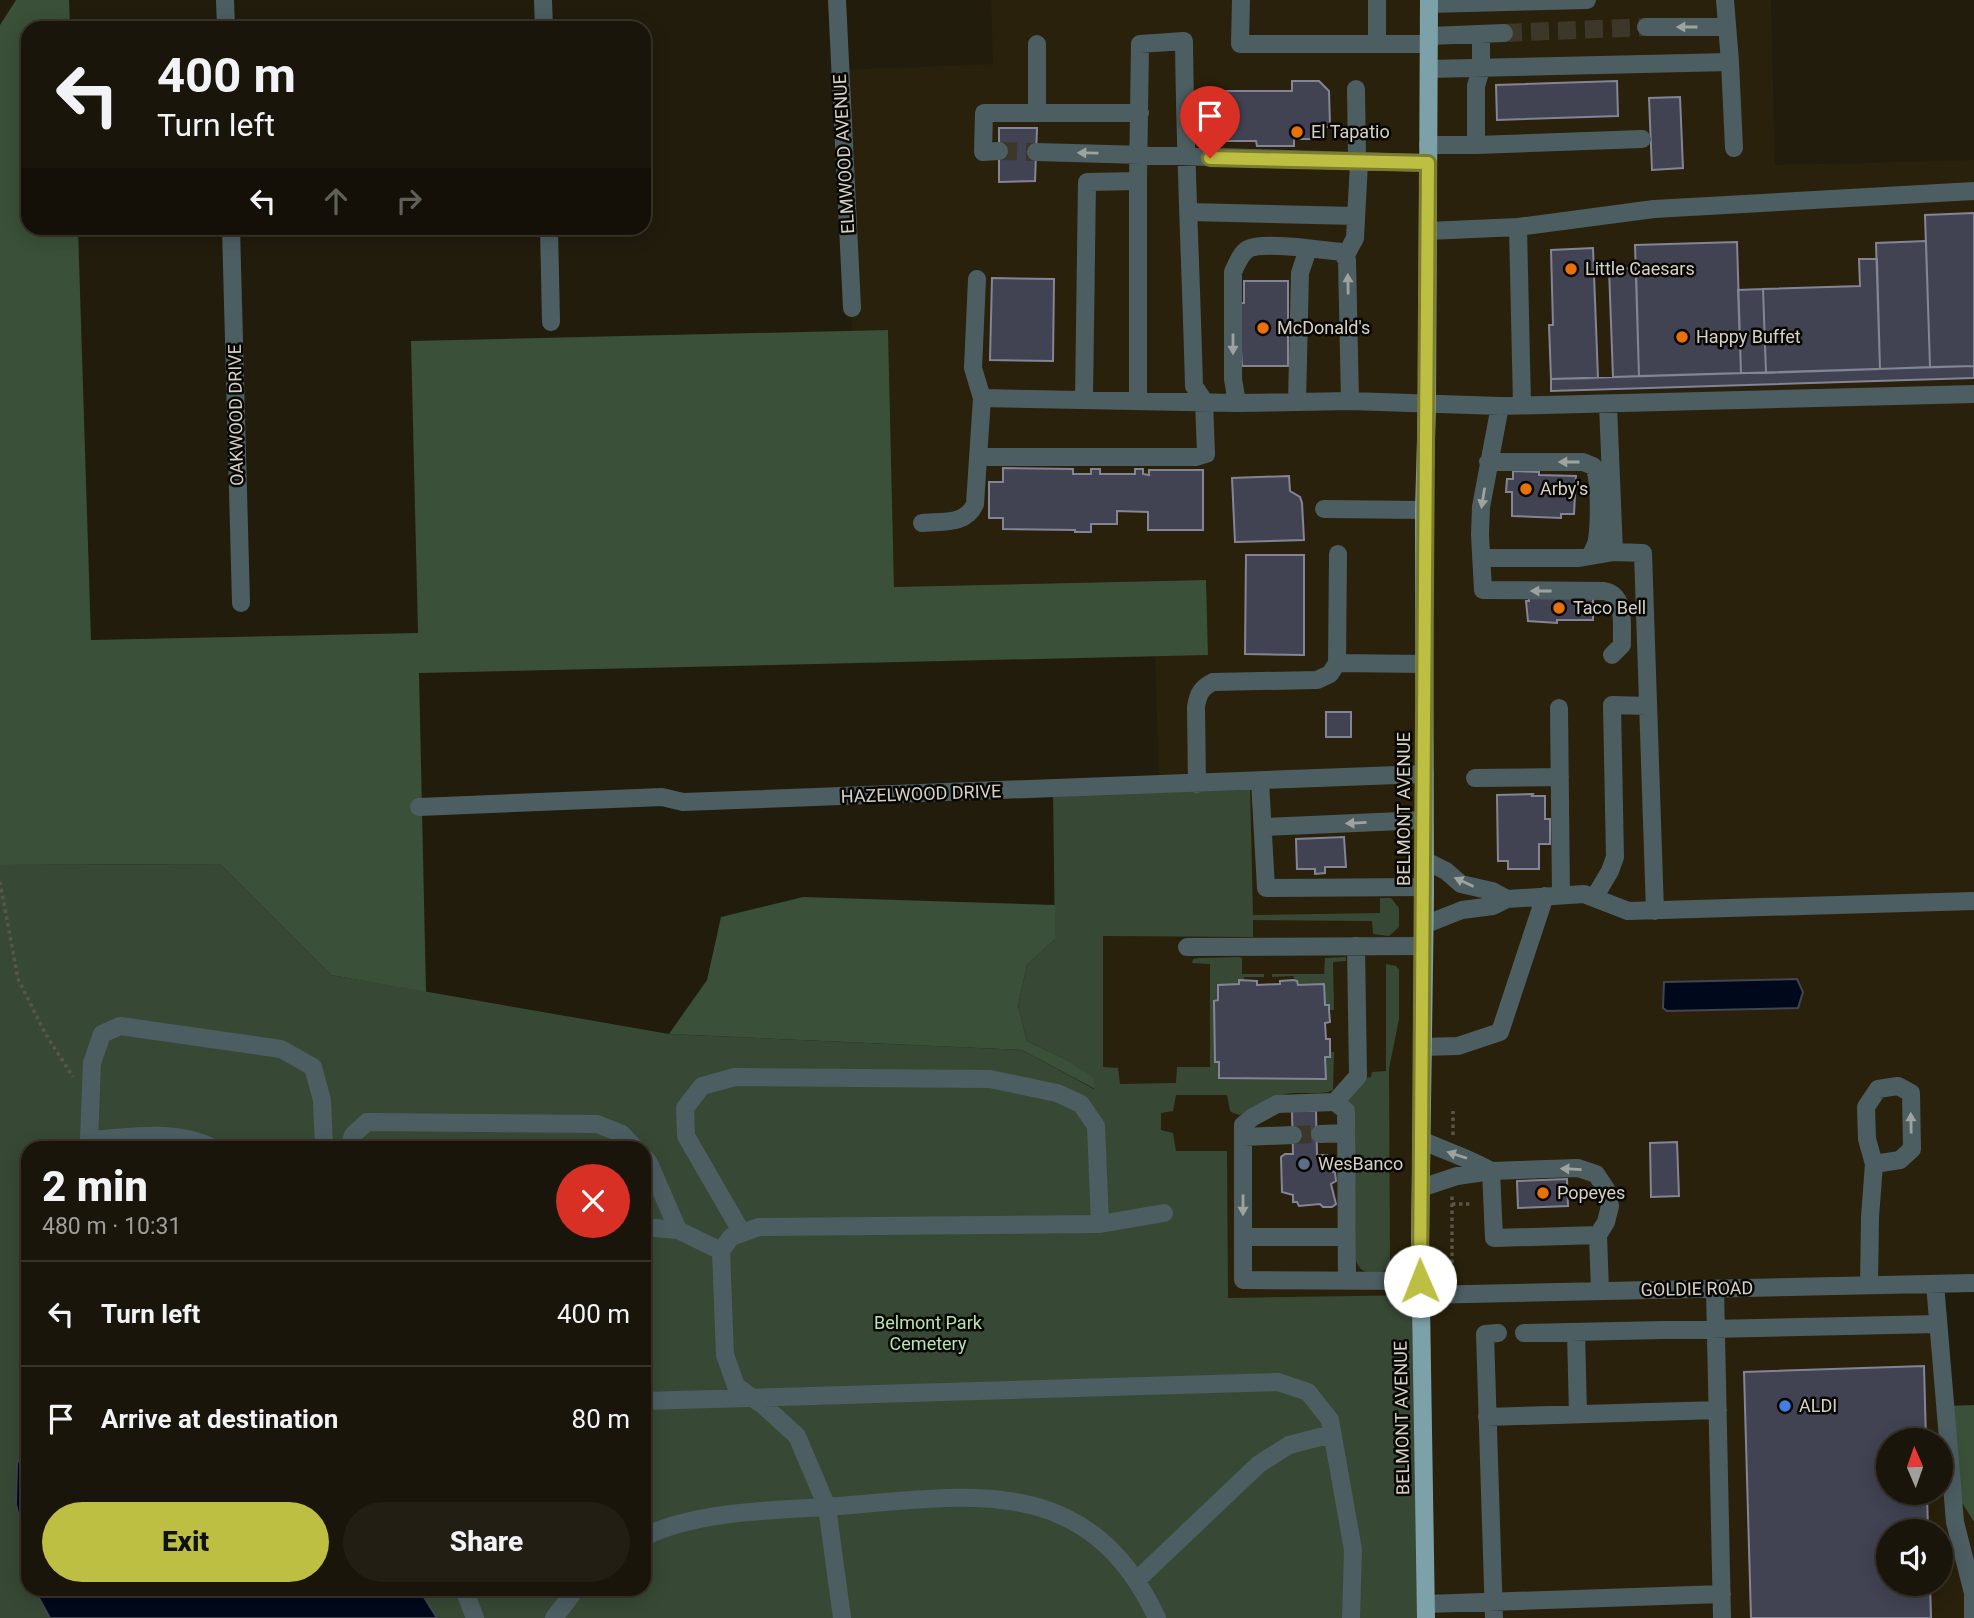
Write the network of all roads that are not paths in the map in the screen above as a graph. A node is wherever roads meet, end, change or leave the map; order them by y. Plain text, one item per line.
1 (225, 0) edge
2 (543, 0) edge
3 (837, 0) edge
4 (1241, 0) edge
5 (1377, 0) edge
6 (1587, 0) edge
7 (1725, 0) edge
8 (1429, 2) edge
9 (226, 21) edge
10 (544, 21) edge
11 (1646, 27) tunnel mouth
12 (1727, 27) junction
13 (1504, 33) tunnel mouth
14 (1480, 34) junction
15 (1429, 40) junction
16 (1037, 44) dead end
17 (1377, 44) junction
18 (1730, 62) junction
19 (1429, 69) junction
20 (1481, 69) junction
21 (1356, 89) dead end
22 (1037, 112) junction
23 (1140, 113) junction
24 (1642, 139) dead end
25 (1428, 145) junction
26 (1476, 145) junction
27 (1734, 148) dead end
28 (991, 151) dead end
29 (1037, 152) tunnel mouth
30 (1139, 154) junction
31 (1185, 156) junction
32 (1360, 163) junction
33 (1428, 163) junction
34 (1138, 181) junction
35 (1974, 191) edge
36 (1189, 212) junction
37 (1356, 216) junction
38 (1518, 228) junction
39 (1428, 231) junction
40 (231, 235) edge
41 (549, 235) edge
42 (1308, 249) junction
43 (1345, 257) junction
44 (977, 279) dead end
45 (852, 308) dead end
46 (551, 322) dead end
47 (1974, 394) edge
48 (982, 398) junction
49 (1084, 400) junction
50 (1138, 400) junction
51 (1204, 401) junction
52 (1350, 401) junction
53 (1297, 402) junction
54 (1237, 403) junction
55 (1427, 405) junction
56 (1522, 405) junction
57 (1608, 405) junction
58 (1500, 406) junction
59 (978, 457) junction
60 (1489, 462) junction
61 (1324, 509) dead end
62 (1424, 510) junction
63 (922, 523) dead end
64 (1614, 552) junction
65 (1338, 554) dead end
66 (1590, 556) junction
67 (1481, 558) junction
68 (241, 603) dead end
69 (1612, 655) dead end
70 (1337, 663) junction
71 (1424, 664) junction
72 (1648, 706) junction
73 (1559, 708) dead end
74 (1424, 774) junction
75 (1560, 777) junction
76 (1475, 778) dead end
77 (1260, 781) junction
78 (1197, 784) junction
79 (419, 807) dead end
80 (1424, 820) junction
81 (1263, 827) junction
82 (1424, 860) junction
83 (1424, 887) junction
84 (1553, 896) junction
85 (1594, 898) junction
86 (1507, 899) junction
87 (1974, 901) edge
88 (1654, 911) junction
89 (1423, 926) junction
90 (1356, 946) junction
91 (1423, 946) junction
92 (1187, 947) dead end
93 (1422, 1047) junction
94 (1335, 1102) junction
95 (1346, 1133) junction
96 (1320, 1134) tunnel mouth
97 (1293, 1135) tunnel mouth
98 (1243, 1137) junction
99 (1421, 1140) junction
100 (201, 1141) edge
101 (324, 1141) edge
102 (351, 1141) edge
103 (628, 1141) edge
104 (1874, 1164) dead end
105 (651, 1168) edge
106 (1491, 1171) junction
107 (1421, 1188) junction
108 (1164, 1213) dead end
109 (1100, 1224) junction
110 (651, 1228) edge
111 (678, 1230) junction
112 (742, 1233) junction
113 (1598, 1235) junction
114 (1243, 1237) junction
115 (1347, 1237) junction
116 (721, 1251) junction
117 (1347, 1281) junction
118 (1974, 1283) edge
119 (1935, 1284) junction
120 (1869, 1285) junction
121 (1421, 1288) junction
122 (1715, 1289) junction
123 (1600, 1291) junction
124 (1938, 1324) junction
125 (1716, 1331) junction
126 (1576, 1332) junction
127 (1491, 1333) dead end
128 (1524, 1333) dead end
129 (752, 1398) junction
130 (651, 1401) edge
131 (1718, 1410) junction
132 (1578, 1414) junction
133 (1488, 1417) junction
134 (1332, 1434) junction
135 (827, 1507) junction
136 (651, 1534) edge
137 (1137, 1580) junction
138 (1722, 1594) junction
139 (467, 1596) edge
140 (571, 1596) edge
141 (1494, 1610) edge
142 (1426, 1611) edge
143 (475, 1618) edge
144 (554, 1618) edge
145 (842, 1618) edge
146 (1157, 1618) edge
147 (1350, 1618) edge
148 (1722, 1618) edge
149 (1973, 1618) edge

1 - 9 street
2 - 10 street
3 - 45 street, ELMWOOD AVENUE
4 - 17 street
5 - 17 street
6 - 8 street
7 - 12 street
8 - 15 main road, BELMONT AVENUE
12 -> 11 street
12 - 18 street
13 - 14 street
14 - 15 street
14 - 20 street
15 - 17 street
15 - 19 main road, BELMONT AVENUE
16 - 22 street
18 - 20 street
18 - 27 street
19 - 20 street
19 - 25 main road, BELMONT AVENUE
20 - 26 street
21 - 32 street
22 - 23 street
22 - 28 street
23 - 30 street
23 - 31 street
24 - 26 street
25 - 26 street
25 - 33 main road, BELMONT AVENUE
30 -> 29 street
30 - 31 street
30 - 34 street
31 - 32 street
31 - 36 street
32 - 33 street
32 - 37 street
33 - 39 main road, BELMONT AVENUE
34 - 49 street
34 - 50 street
35 - 38 street
36 - 37 street
36 - 51 street
37 - 43 street
38 - 39 street
38 - 56 street
39 - 55 main road, BELMONT AVENUE
40 - 68 street, OAKWOOD DRIVE
41 - 46 street
42 - 43 street
42 - 53 street
42 -> 54 street
52 -> 43 street
44 - 48 street
47 - 57 street
48 - 49 street
48 - 59 street
49 - 50 street
50 - 51 street
51 - 54 street
51 - 59 street
52 - 53 street
52 - 55 street
53 - 54 street
55 - 58 street
55 - 62 main road, BELMONT AVENUE
56 - 57 street
56 - 58 street
57 - 64 street
58 - 60 street
59 - 63 street
66 -> 60 street
60 -> 67 street
61 - 62 street
62 - 71 main road, BELMONT AVENUE
64 - 66 street
64 - 72 street
65 - 70 street
66 - 67 street
69 -> 67 street
70 - 71 street
70 - 78 street
71 - 74 main road, BELMONT AVENUE
72 - 85 street
72 - 88 street
73 - 75 street
74 - 77 street, HAZELWOOD DRIVE
74 - 80 main road, BELMONT AVENUE
75 - 76 street
75 - 84 street
77 - 78 street, HAZELWOOD DRIVE
77 - 81 street
78 - 79 street, HAZELWOOD DRIVE
80 -> 81 street
80 - 82 main road, BELMONT AVENUE
81 - 83 street
82 - 83 main road, BELMONT AVENUE
86 -> 82 street
83 - 89 main road, BELMONT AVENUE
84 - 85 street
84 - 86 street
84 - 93 street
85 - 88 street
86 - 89 street
87 - 88 street
89 - 91 main road, BELMONT AVENUE
90 - 91 street
90 - 92 street
90 - 94 street
91 - 93 main road, BELMONT AVENUE
93 - 99 main road, BELMONT AVENUE
94 - 95 street
94 - 98 street
95 - 96 street
95 - 115 street
97 - 98 street
98 -> 114 street
106 -> 99 street
99 - 107 main road, BELMONT AVENUE
100 - 101 street
102 - 103 street
104 - 120 street
105 - 111 street
106 - 107 street
106 - 113 street
113 -> 106 street
107 - 121 main road, BELMONT AVENUE
108 - 109 street
109 - 112 street
109 - 112 street
110 - 111 street
111 - 116 street
112 - 116 street
113 - 123 street
114 - 115 street
114 - 117 street, GOLDIE ROAD
115 - 117 street
116 - 129 street
117 - 121 street, GOLDIE ROAD
118 - 119 street, GOLDIE ROAD
119 - 120 street, GOLDIE ROAD
119 - 124 street
120 - 122 street, GOLDIE ROAD
121 - 123 street, GOLDIE ROAD
121 - 142 main road, BELMONT AVENUE
122 - 123 street, GOLDIE ROAD
122 - 125 street
124 - 125 street
124 - 149 street
125 - 126 street
125 - 131 street
126 - 128 street
126 - 132 street
127 - 133 street
129 - 130 street
129 - 134 street
129 - 135 street
131 - 132 street
131 - 138 street
132 - 133 street
133 - 141 street
134 - 137 street
134 - 147 street
135 - 136 street
135 - 137 street
135 - 145 street
137 - 146 street
138 - 141 street
138 - 148 street
139 - 143 street
140 - 144 street
141 - 142 street

